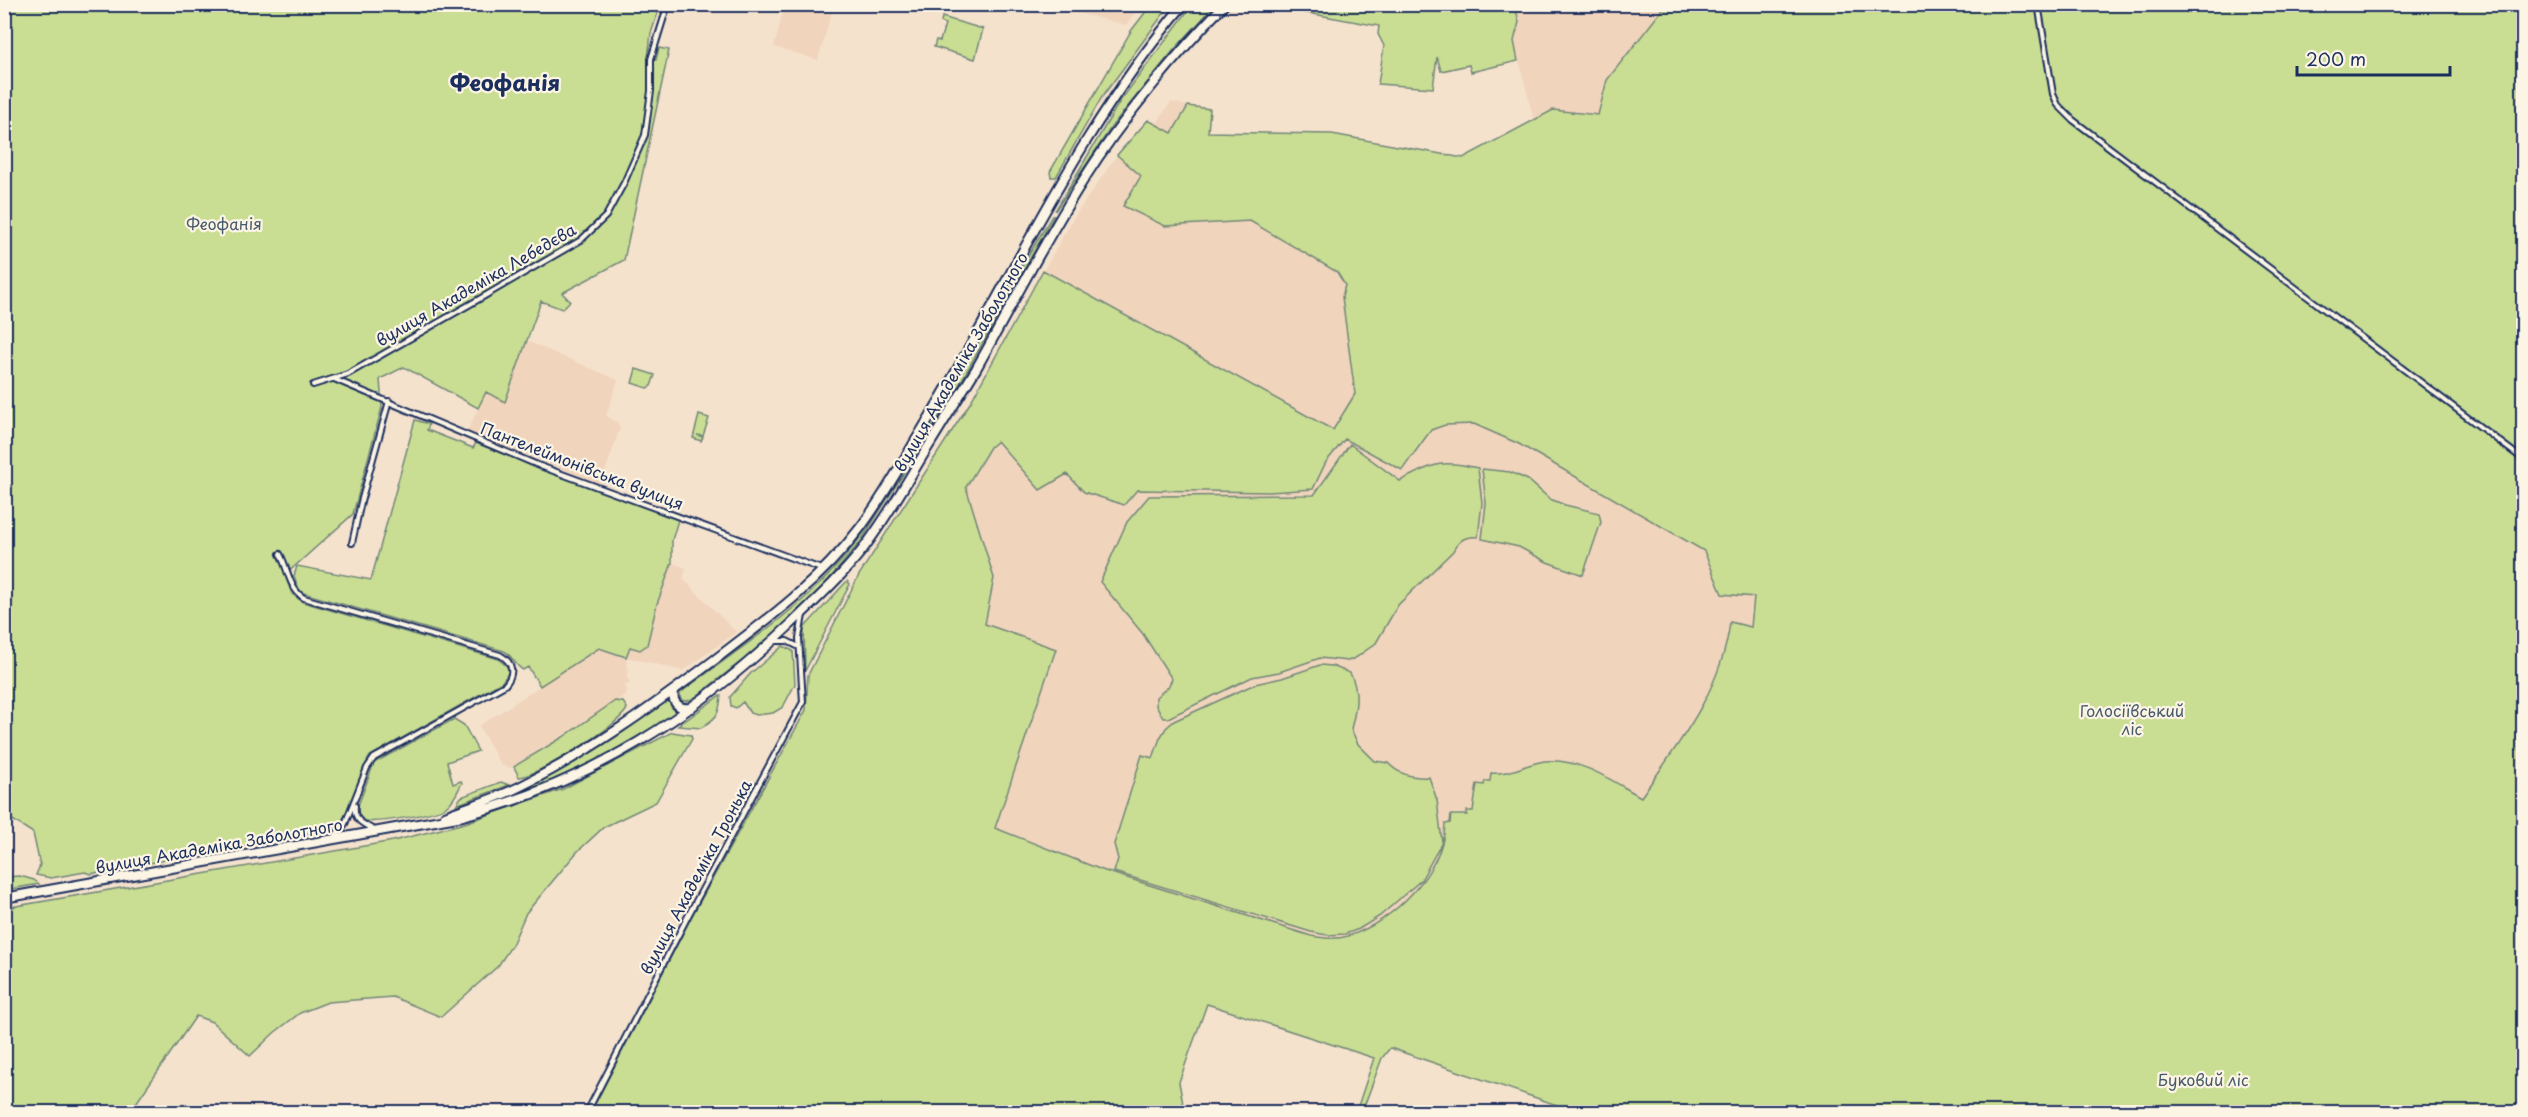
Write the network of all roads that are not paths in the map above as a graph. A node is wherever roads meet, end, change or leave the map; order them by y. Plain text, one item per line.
1 (668, 4) edge
2 (1184, 4) edge
3 (1225, 4) edge
4 (2038, 4) edge
5 (333, 379) junction
6 (313, 385) dead end
7 (389, 401) junction
8 (2523, 460) edge
9 (352, 543) dead end
10 (280, 554) dead end
11 (825, 570) junction
12 (804, 611) junction
13 (772, 642) junction
14 (800, 648) junction
15 (674, 690) junction
16 (691, 708) junction
17 (356, 799) junction
18 (439, 819) junction
19 (376, 832) junction
20 (332, 840) junction
21 (4, 898) edge
22 (587, 1113) edge

1 - 5 street, вулиця Академіка Лебедєва
2 - 11 highway, вулиця Академіка Заболотного
3 - 12 highway, вулиця Академіка Заболотного
4 - 8 street
5 - 6 street, вулиця Академіка Лебедєва
5 - 7 street, Пантелеймонівська вулиця
7 - 9 street
7 - 11 street, Пантелеймонівська вулиця
10 - 17 street
11 - 15 highway, вулиця Академіка Заболотного
12 - 13 highway, вулиця Академіка Заболотного
12 - 14 street, вулиця Академіка Тронька
13 - 14 street
13 - 16 highway, вулиця Академіка Заболотного
14 - 22 street, вулиця Академіка Тронька
15 - 16 highway
15 - 18 highway, вулиця Академіка Заболотного
16 - 18 highway, вулиця Академіка Заболотного
17 - 19 street
17 - 20 street
18 - 19 highway, вулиця Академіка Заболотного
19 - 20 highway, вулиця Академіка Заболотного
20 - 21 highway, вулиця Академіка Заболотного

